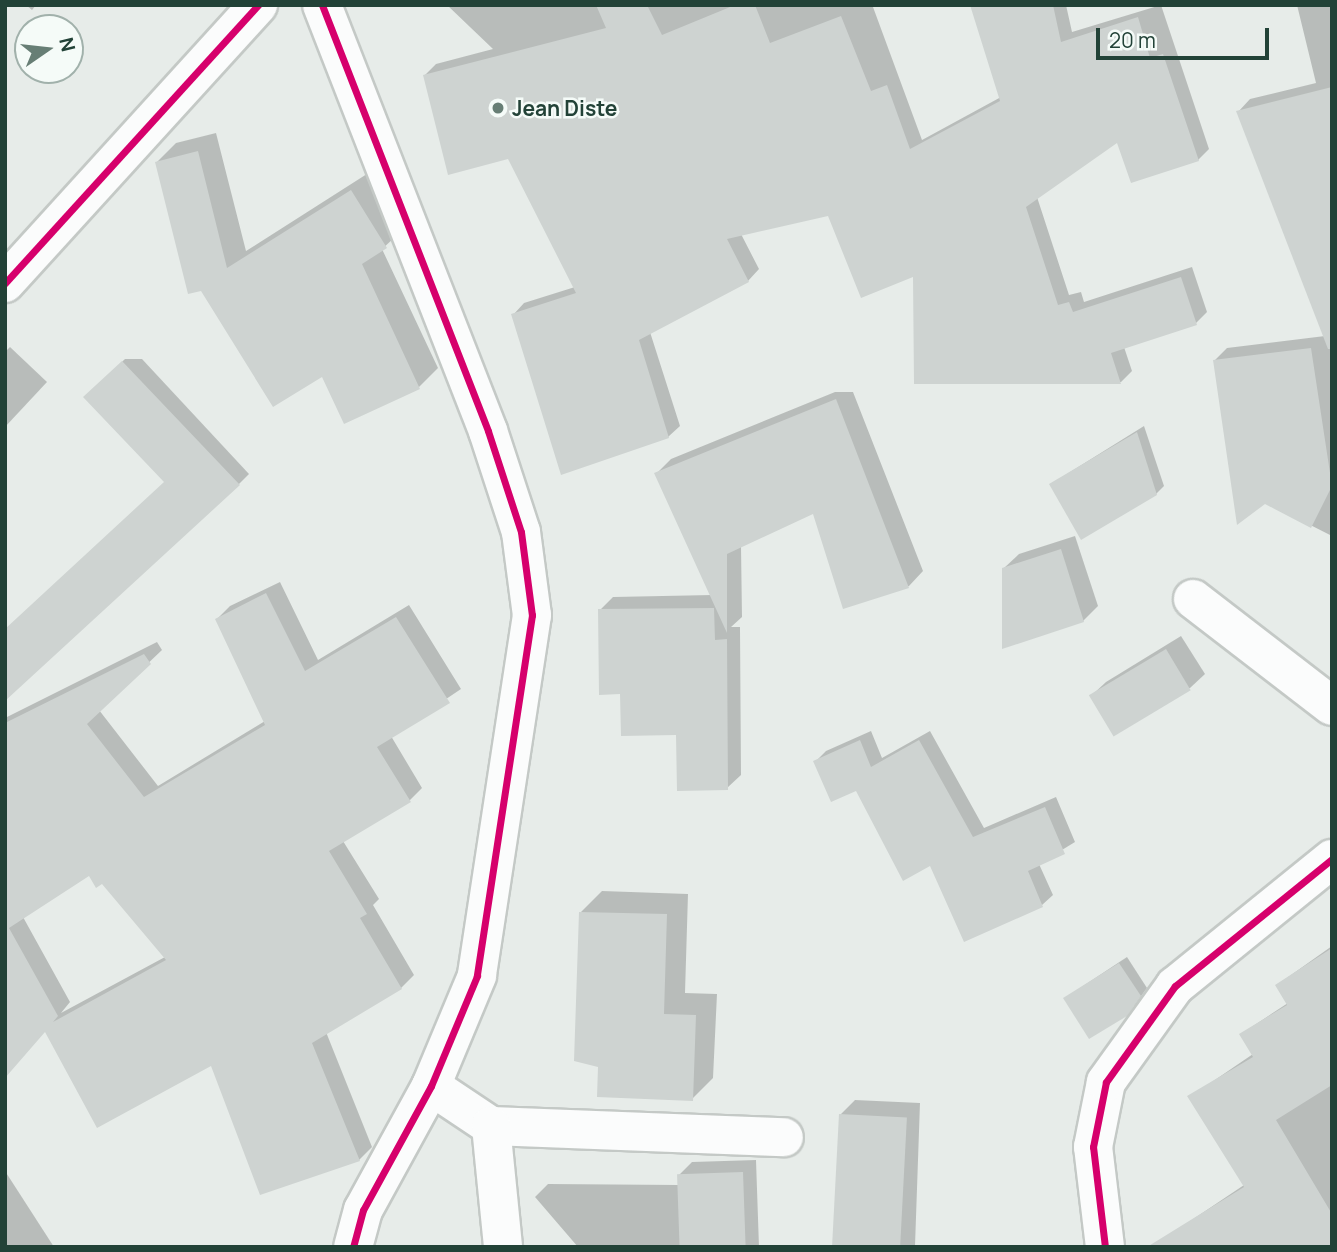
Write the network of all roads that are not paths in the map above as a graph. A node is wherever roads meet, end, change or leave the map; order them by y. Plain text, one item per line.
1 (258, 5) edge
2 (322, 5) edge
3 (5, 283) edge
4 (1193, 599) dead end
5 (1332, 706) edge
6 (1332, 859) edge
7 (431, 1086) junction
8 (491, 1126) junction
9 (784, 1138) dead end
10 (353, 1247) edge
11 (503, 1247) edge
12 (1105, 1247) edge

1 - 3 street
2 - 7 street
4 - 5 street
6 - 12 street
7 - 8 street
7 - 10 street
8 - 9 street
8 - 11 street

